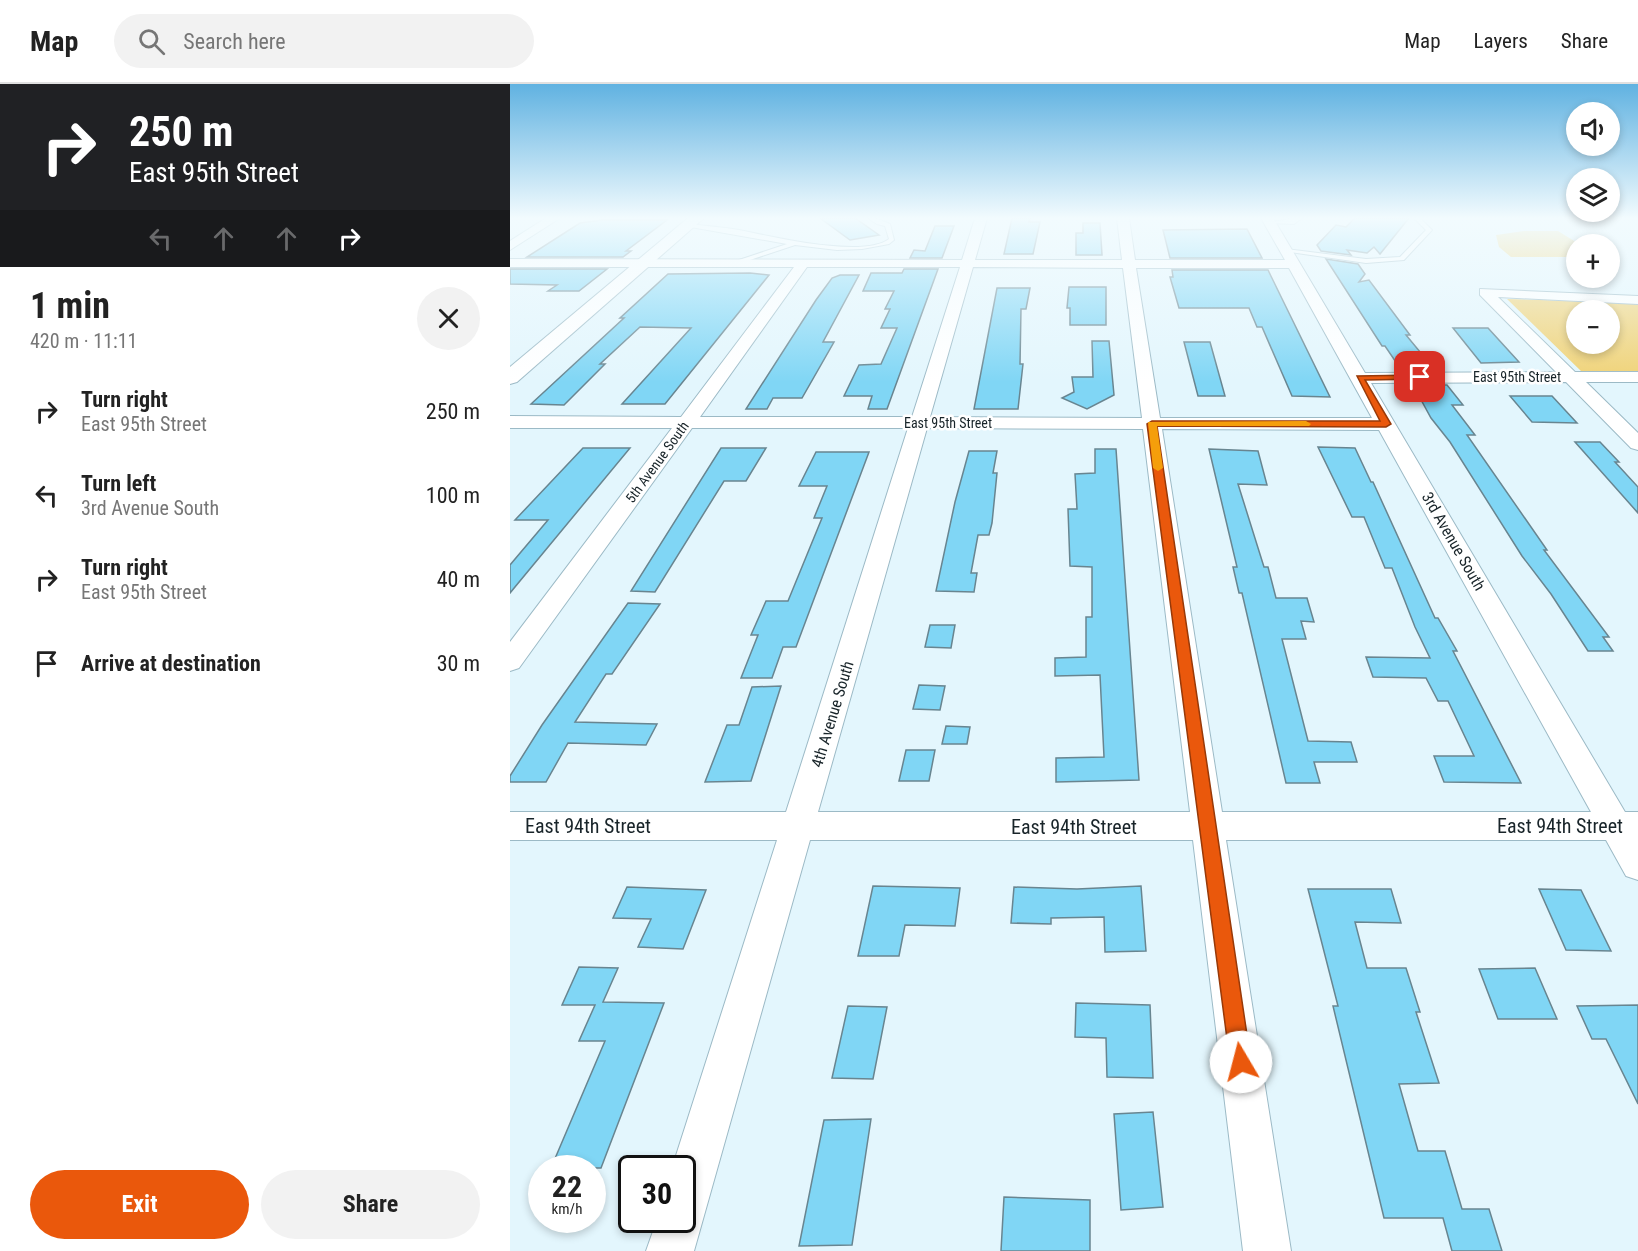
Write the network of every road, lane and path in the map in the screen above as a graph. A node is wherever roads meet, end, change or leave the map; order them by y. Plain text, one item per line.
1 (633, 272) edge
2 (798, 272) edge
3 (964, 272) edge
4 (1130, 272) edge
5 (1298, 272) edge
6 (1638, 300) edge
7 (1571, 377) junction
8 (1638, 377) edge
9 (510, 378) edge
10 (1360, 378) junction
11 (510, 422) edge
12 (686, 423) junction
13 (919, 423) junction
14 (1152, 424) junction
15 (1386, 424) junction
16 (1638, 444) edge
17 (510, 661) edge
18 (510, 826) edge
19 (798, 827) junction
20 (1208, 827) junction
21 (1627, 827) edge
22 (1638, 865) edge
23 (696, 1164) edge
24 (676, 1233) edge
25 (670, 1251) edge
26 (1267, 1251) edge

1 - 9 main road
2 - 12 street, 5th Avenue South
3 - 13 street, 4th Avenue South
4 - 14 street
5 - 10 street, 3rd Avenue South
6 - 7 street
7 - 8 street, East 95th Street
7 - 10 street, East 95th Street
7 - 16 street
10 - 15 street, 3rd Avenue South
11 - 12 street, East 95th Street
12 - 13 street, East 95th Street
12 - 17 street, 5th Avenue South
13 - 14 street, East 95th Street
13 - 19 street, 4th Avenue South
14 - 15 street, East 95th Street
14 - 20 street
15 - 21 street, 3rd Avenue South
18 - 19 street, East 94th Street
19 - 20 street, East 94th Street
19 - 23 street, 4th Avenue South
20 - 21 street, East 94th Street
20 - 26 street
21 - 22 street, 3rd Avenue South
24 - 25 street

